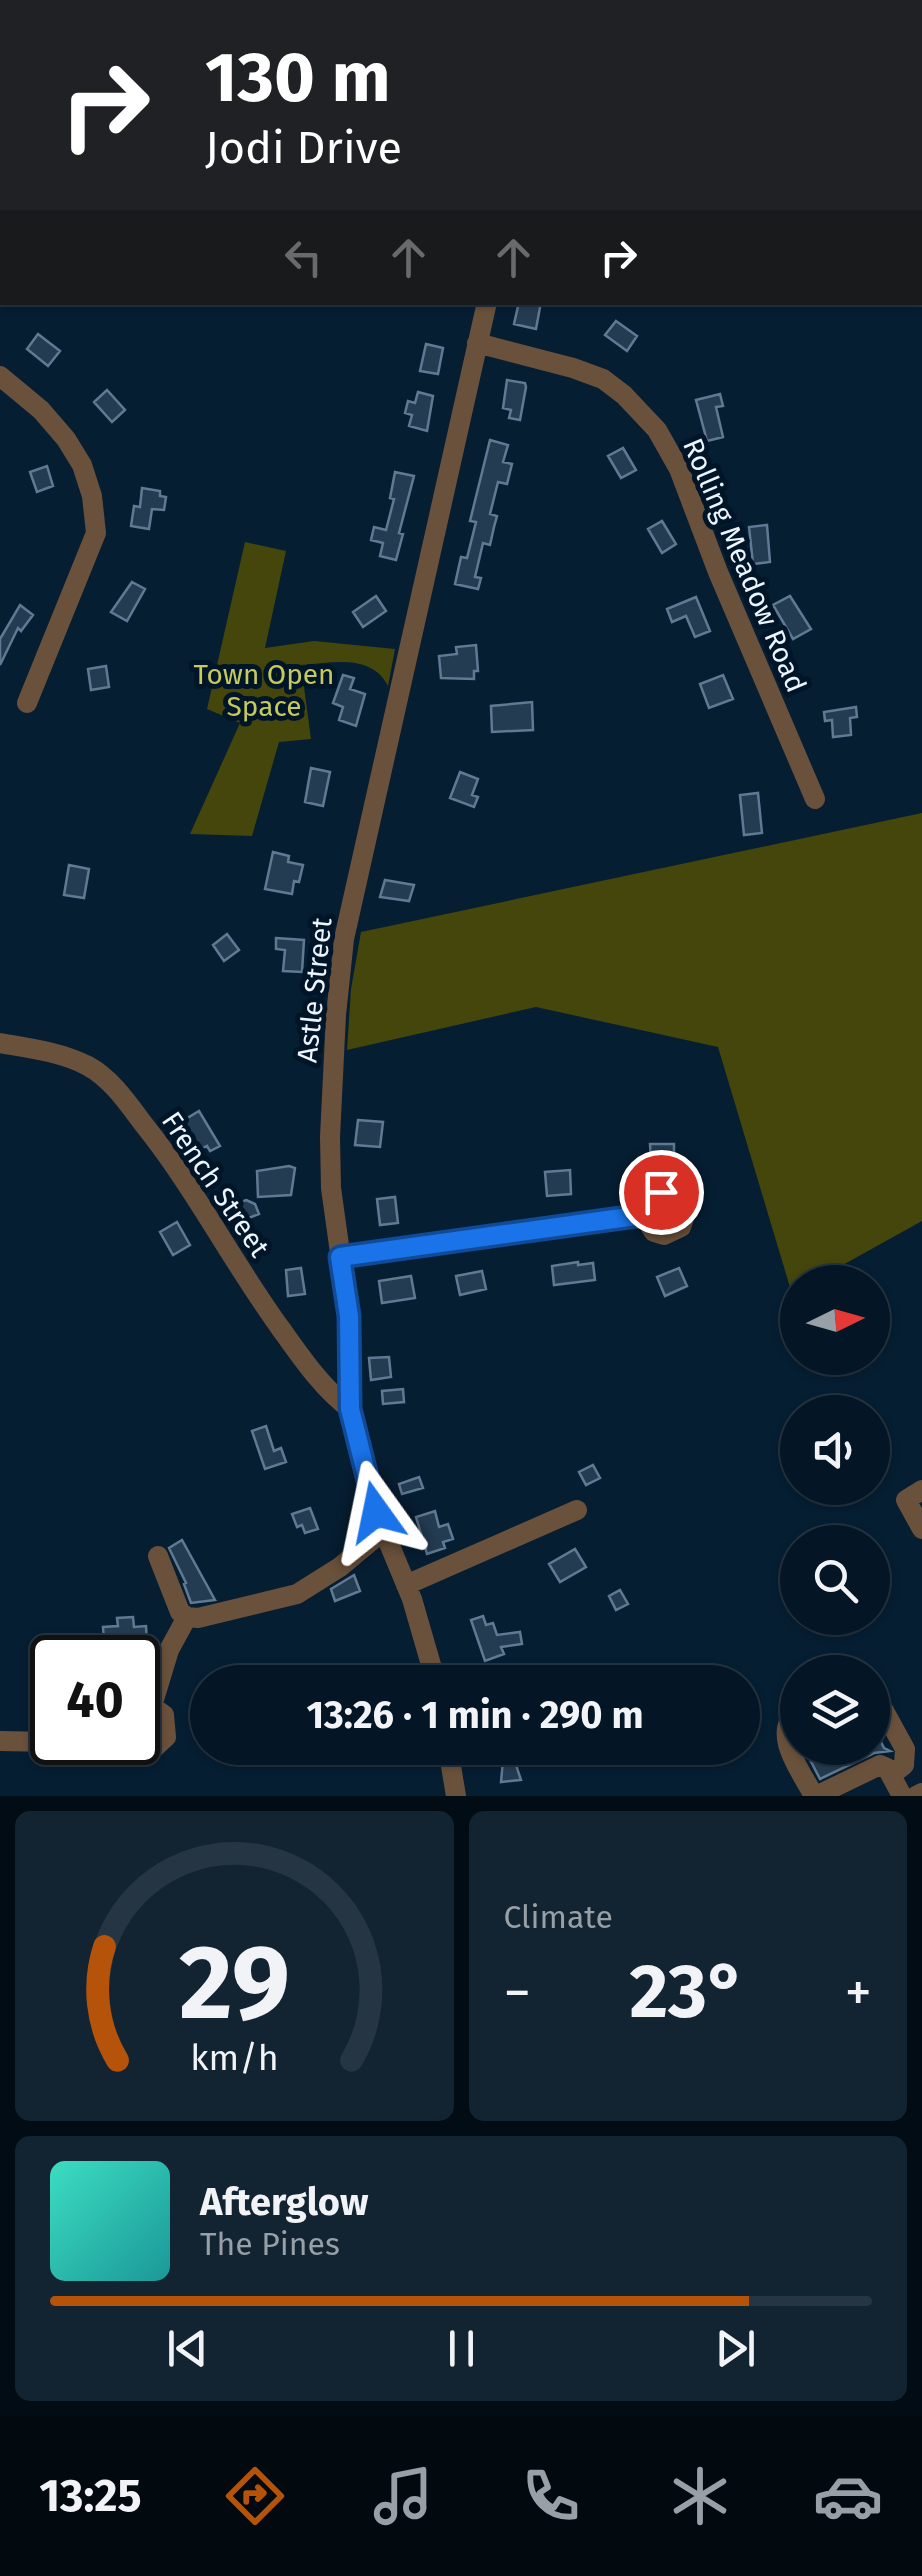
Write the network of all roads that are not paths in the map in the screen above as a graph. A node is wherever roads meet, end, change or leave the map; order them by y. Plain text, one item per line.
1 (486, 305) edge
2 (477, 343) junction
3 (0, 376) edge
4 (27, 703) dead end
5 (815, 800) dead end
6 (0, 1043) edge
7 (643, 1215) dead end
8 (340, 1257) junction
9 (350, 1409) junction
10 (922, 1490) edge
11 (576, 1510) dead end
12 (922, 1529) edge
13 (382, 1531) junction
14 (158, 1556) dead end
15 (406, 1585) junction
16 (187, 1618) junction
17 (432, 1665) edge
18 (160, 1671) edge
19 (160, 1717) edge
20 (890, 1723) edge
21 (0, 1741) edge
22 (30, 1742) edge
23 (160, 1744) edge
24 (451, 1765) edge
25 (800, 1765) edge
26 (891, 1775) junction
27 (456, 1796) edge
28 (815, 1796) edge
29 (902, 1796) edge

1 - 2 street, Astle Street
2 - 5 street, Rolling Meadow Road
2 - 8 street, Astle Street
3 - 4 street
6 - 9 street, French Street
7 - 8 street
8 - 9 street, Astle Street
9 - 13 street, Astle Street
10 - 12 street
11 - 15 street
13 - 15 street, Astle Street
13 - 16 street
14 - 16 street
15 - 17 street, Astle Street
16 - 18 street
19 - 23 street
20 - 26 street
21 - 22 street
24 - 27 street
25 - 28 street
26 - 28 street
26 - 29 street

